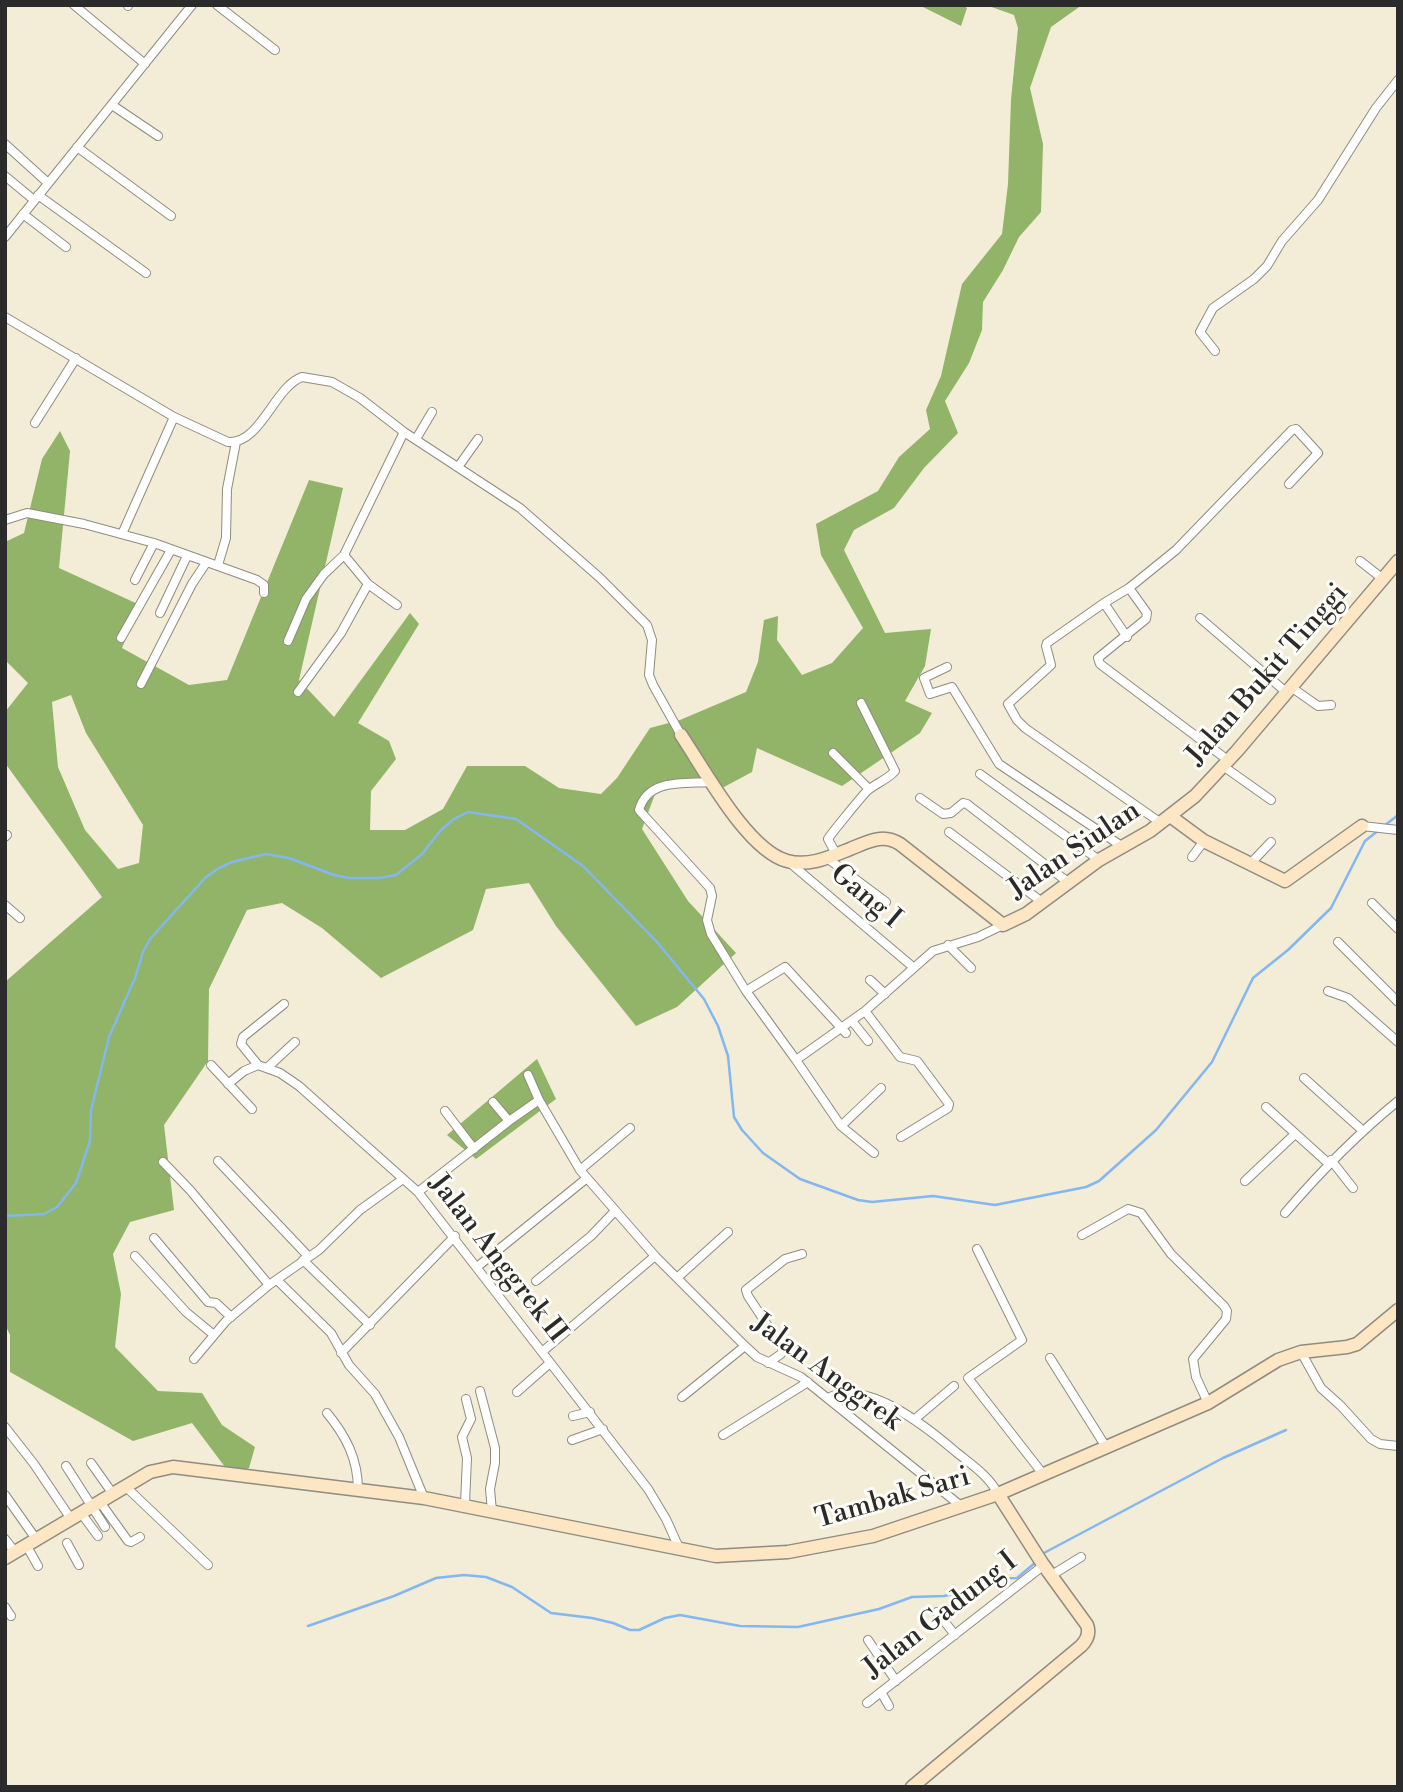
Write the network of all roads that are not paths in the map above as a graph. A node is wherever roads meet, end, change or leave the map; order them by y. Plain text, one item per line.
1 (75, 5) edge
2 (192, 5) edge
3 (217, 5) edge
4 (275, 50) dead end
5 (145, 64) junction
6 (1398, 80) edge
7 (112, 105) junction
8 (158, 136) dead end
9 (5, 144) edge
10 (77, 147) junction
11 (5, 176) edge
12 (48, 183) junction
13 (36, 198) junction
14 (23, 214) junction
15 (171, 216) dead end
16 (5, 218) edge
17 (14, 226) junction
18 (5, 237) edge
19 (66, 247) dead end
20 (146, 273) dead end
21 (5, 317) edge
22 (1215, 351) dead end
23 (76, 358) junction
24 (432, 412) dead end
25 (174, 417) junction
26 (34, 423) dead end
27 (404, 432) junction
28 (416, 439) junction
29 (478, 439) dead end
30 (236, 442) junction
31 (458, 467) junction
32 (1289, 484) dead end
33 (5, 520) edge
34 (122, 534) junction
35 (153, 543) junction
36 (171, 550) junction
37 (344, 555) junction
38 (187, 556) junction
39 (1360, 561) dead end
40 (1398, 561) edge
41 (206, 563) junction
42 (218, 565) junction
43 (1382, 579) junction
44 (135, 580) dead end
45 (368, 584) junction
46 (1129, 588) junction
47 (264, 593) dead end
48 (1104, 603) junction
49 (397, 605) dead end
50 (160, 613) dead end
51 (1200, 618) dead end
52 (1127, 637) junction
53 (121, 638) dead end
54 (288, 642) dead end
55 (947, 667) dead end
56 (141, 684) dead end
57 (1289, 689) junction
58 (298, 692) dead end
59 (861, 703) dead end
60 (1331, 705) dead end
61 (681, 735) joint
62 (833, 753) dead end
63 (1226, 764) junction
64 (980, 774) dead end
65 (712, 782) junction
66 (869, 789) junction
67 (920, 798) dead end
68 (1271, 800) dead end
69 (1166, 819) junction
70 (1362, 826) joint
71 (1398, 830) edge
72 (949, 832) dead end
73 (1204, 841) junction
74 (1271, 842) dead end
75 (1123, 847) junction
76 (832, 856) junction
77 (1192, 857) dead end
78 (1099, 860) junction
79 (788, 861) junction
80 (1249, 865) junction
81 (1069, 883) junction
82 (886, 902) dead end
83 (1042, 902) junction
84 (1372, 903) dead end
85 (5, 905) edge
86 (20, 918) dead end
87 (1003, 925) junction
88 (1398, 929) edge
89 (1338, 942) dead end
90 (948, 945) junction
91 (913, 967) junction
92 (971, 968) dead end
93 (870, 980) dead end
94 (746, 990) junction
95 (1328, 991) dead end
96 (885, 994) junction
97 (1398, 1002) edge
98 (284, 1004) dead end
99 (865, 1011) junction
100 (852, 1021) junction
101 (844, 1030) junction
102 (868, 1041) dead end
103 (1398, 1041) edge
104 (295, 1042) dead end
105 (796, 1060) junction
106 (211, 1065) dead end
107 (258, 1065) junction
108 (268, 1067) junction
109 (528, 1075) dead end
110 (1304, 1078) dead end
111 (228, 1084) junction
112 (881, 1088) dead end
113 (539, 1100) junction
114 (1398, 1101) edge
115 (493, 1102) dead end
116 (1266, 1107) dead end
117 (252, 1109) dead end
118 (445, 1111) dead end
119 (509, 1121) junction
120 (841, 1126) junction
121 (631, 1128) dead end
122 (1362, 1130) junction
123 (1295, 1134) junction
124 (901, 1137) dead end
125 (474, 1149) junction
126 (874, 1153) dead end
127 (218, 1161) dead end
128 (163, 1162) dead end
129 (1329, 1162) junction
130 (580, 1170) junction
131 (587, 1178) junction
132 (403, 1179) junction
133 (1245, 1181) dead end
134 (1353, 1188) dead end
135 (418, 1192) junction
136 (615, 1211) junction
137 (1285, 1213) dead end
138 (728, 1232) dead end
139 (455, 1236) junction
140 (1082, 1236) dead end
141 (154, 1238) dead end
142 (977, 1249) dead end
143 (802, 1254) dead end
144 (135, 1256) dead end
145 (655, 1256) junction
146 (305, 1258) junction
147 (477, 1267) junction
148 (678, 1277) junction
149 (536, 1281) dead end
150 (273, 1282) junction
151 (1398, 1310) edge
152 (231, 1317) junction
153 (370, 1325) junction
154 (214, 1335) junction
155 (745, 1346) junction
156 (542, 1352) junction
157 (1301, 1352) junction
158 (341, 1353) junction
159 (1051, 1358) dead end
160 (194, 1359) dead end
161 (550, 1363) junction
162 (768, 1363) junction
163 (808, 1382) junction
164 (954, 1386) dead end
165 (480, 1391) dead end
166 (517, 1392) dead end
167 (682, 1397) dead end
168 (828, 1398) junction
169 (466, 1399) dead end
170 (1208, 1403) junction
171 (590, 1412) junction
172 (327, 1413) dead end
173 (573, 1416) dead end
174 (915, 1419) junction
175 (5, 1427) edge
176 (603, 1429) junction
177 (723, 1435) dead end
178 (572, 1440) dead end
179 (1398, 1446) edge
180 (1106, 1447) junction
181 (91, 1463) dead end
182 (66, 1466) dead end
183 (1043, 1474) junction
184 (125, 1486) junction
185 (358, 1490) junction
186 (998, 1493) junction
187 (5, 1494) edge
188 (113, 1494) junction
189 (425, 1498) junction
190 (465, 1504) junction
191 (961, 1506) junction
192 (86, 1510) junction
193 (492, 1511) junction
194 (105, 1527) dead end
195 (98, 1536) dead end
196 (140, 1536) dead end
197 (5, 1539) edge
198 (67, 1543) dead end
199 (33, 1544) junction
200 (680, 1550) junction
201 (10, 1555) edge
202 (1081, 1557) dead end
203 (1043, 1564) junction
204 (79, 1565) dead end
205 (208, 1565) dead end
206 (38, 1566) dead end
207 (5, 1607) edge
208 (937, 1612) dead end
209 (11, 1616) dead end
210 (955, 1635) junction
211 (868, 1640) dead end
212 (895, 1681) junction
213 (881, 1692) junction
214 (867, 1703) dead end
215 (889, 1706) dead end
216 (912, 1787) edge

1 - 5 street
2 - 5 street
3 - 4 street
5 - 7 street
6 - 22 street
7 - 8 street
7 - 10 street
9 - 12 street
10 - 12 street
10 - 15 street
11 - 13 street
12 - 13 street
13 - 14 street
13 - 20 street
14 - 17 street
14 - 19 street
16 - 17 street
17 - 18 street
21 - 23 street
23 - 25 street
23 - 26 street
24 - 28 street
25 - 30 street
25 - 34 street
27 - 28 street
27 - 30 street
27 - 37 street
28 - 31 street
29 - 31 street
30 - 42 street
31 - 61 street
32 - 46 street
33 - 34 street
34 - 35 street
35 - 36 street
35 - 44 street
36 - 38 street
36 - 53 street
37 - 45 street
37 - 54 street
38 - 41 street
38 - 50 street
39 - 43 street
40 - 43 street, Jalan Bukit Tinggi
41 - 42 street
41 - 56 street
42 - 47 street
43 - 57 street, Jalan Bukit Tinggi
45 - 49 street
45 - 58 street
46 - 48 street
46 - 52 street
48 - 52 street
48 - 69 street
51 - 57 street
52 - 63 street
55 - 75 street
57 - 60 street
57 - 63 street, Jalan Bukit Tinggi
59 - 66 street
61 - 65 street
62 - 66 street
63 - 68 street
63 - 69 street, Jalan Bukit Tinggi
64 - 78 street
65 - 79 street
65 - 94 street
66 - 76 street
67 - 81 street
69 - 73 street
69 - 75 street, Jalan Siulan
70 - 71 street
70 - 80 street
72 - 83 street
73 - 77 street
73 - 80 street
74 - 80 street
75 - 78 street, Jalan Siulan
76 - 79 street, Jalan Siulan
76 - 82 street
76 - 87 street, Jalan Siulan
78 - 81 street, Jalan Siulan
79 - 91 street, Gang I
81 - 83 street, Jalan Siulan
83 - 87 street, Jalan Siulan
84 - 88 street
85 - 86 street
87 - 90 street
89 - 97 street
90 - 91 street
90 - 92 street
91 - 96 street
93 - 96 street
94 - 101 street
94 - 105 street
95 - 103 street
96 - 99 street
98 - 107 street
99 - 100 street
99 - 124 street
100 - 101 street
100 - 102 street
101 - 105 street
104 - 108 street
105 - 120 street
106 - 111 street
107 - 108 street, Jalan Anggrek II
107 - 111 street
108 - 132 street, Jalan Anggrek II
109 - 113 street, Jalan Anggrek
110 - 122 street
111 - 117 street
112 - 120 street
113 - 119 street
113 - 130 street, Jalan Anggrek
114 - 122 street
115 - 119 street
116 - 123 street
118 - 125 street
119 - 125 street
120 - 126 street
121 - 130 street
122 - 129 street
123 - 129 street
123 - 133 street
125 - 135 street
127 - 146 street
128 - 150 street
129 - 134 street
129 - 137 street
130 - 131 street, Jalan Anggrek
131 - 136 street, Jalan Anggrek
131 - 147 street
132 - 135 street, Jalan Anggrek II
132 - 146 street
135 - 139 street, Jalan Anggrek II
136 - 145 street, Jalan Anggrek
136 - 149 street
138 - 148 street
139 - 147 street, Jalan Anggrek II
139 - 153 street
140 - 170 street
141 - 152 street
142 - 183 street
143 - 162 street
144 - 154 street
145 - 148 street, Jalan Anggrek
145 - 156 street
146 - 150 street
146 - 153 street
147 - 156 street, Jalan Anggrek II
148 - 155 street, Jalan Anggrek
150 - 152 street
150 - 158 street
151 - 157 street, Tambak Sari
152 - 154 street
153 - 158 street
154 - 160 street
155 - 162 street, Jalan Anggrek
155 - 167 street
156 - 161 street, Jalan Anggrek II
157 - 170 street, Tambak Sari
157 - 179 street
158 - 189 street
159 - 180 street
161 - 166 street
161 - 171 street, Jalan Anggrek II
162 - 163 street, Jalan Anggrek
163 - 168 street, Jalan Anggrek
163 - 177 street
164 - 174 street
165 - 193 street
168 - 174 street
168 - 191 street, Jalan Anggrek
169 - 190 street
170 - 180 street, Tambak Sari
171 - 173 street
171 - 176 street, Jalan Anggrek II
172 - 185 street
174 - 186 street
175 - 192 street
176 - 178 street
176 - 200 street, Jalan Anggrek II
180 - 183 street, Tambak Sari
181 - 188 street
182 - 192 street
183 - 186 street, Tambak Sari
184 - 185 street, Tambak Sari
184 - 188 street, Tambak Sari
184 - 205 street
185 - 189 street, Tambak Sari
186 - 191 street, Tambak Sari
186 - 203 street
187 - 199 street
188 - 192 street, Tambak Sari
189 - 190 street, Tambak Sari
190 - 193 street, Tambak Sari
191 - 200 street, Tambak Sari
192 - 194 street
192 - 195 street
192 - 196 street
192 - 199 street, Tambak Sari
193 - 200 street, Tambak Sari
197 - 201 street
198 - 204 street
199 - 201 street, Tambak Sari
199 - 206 street
202 - 203 street, Jalan Gadung I
203 - 210 street, Jalan Gadung I
203 - 216 street
207 - 209 street
208 - 210 street
210 - 212 street, Jalan Gadung I
211 - 212 street
212 - 213 street, Jalan Gadung I
213 - 214 street, Jalan Gadung I
213 - 215 street

